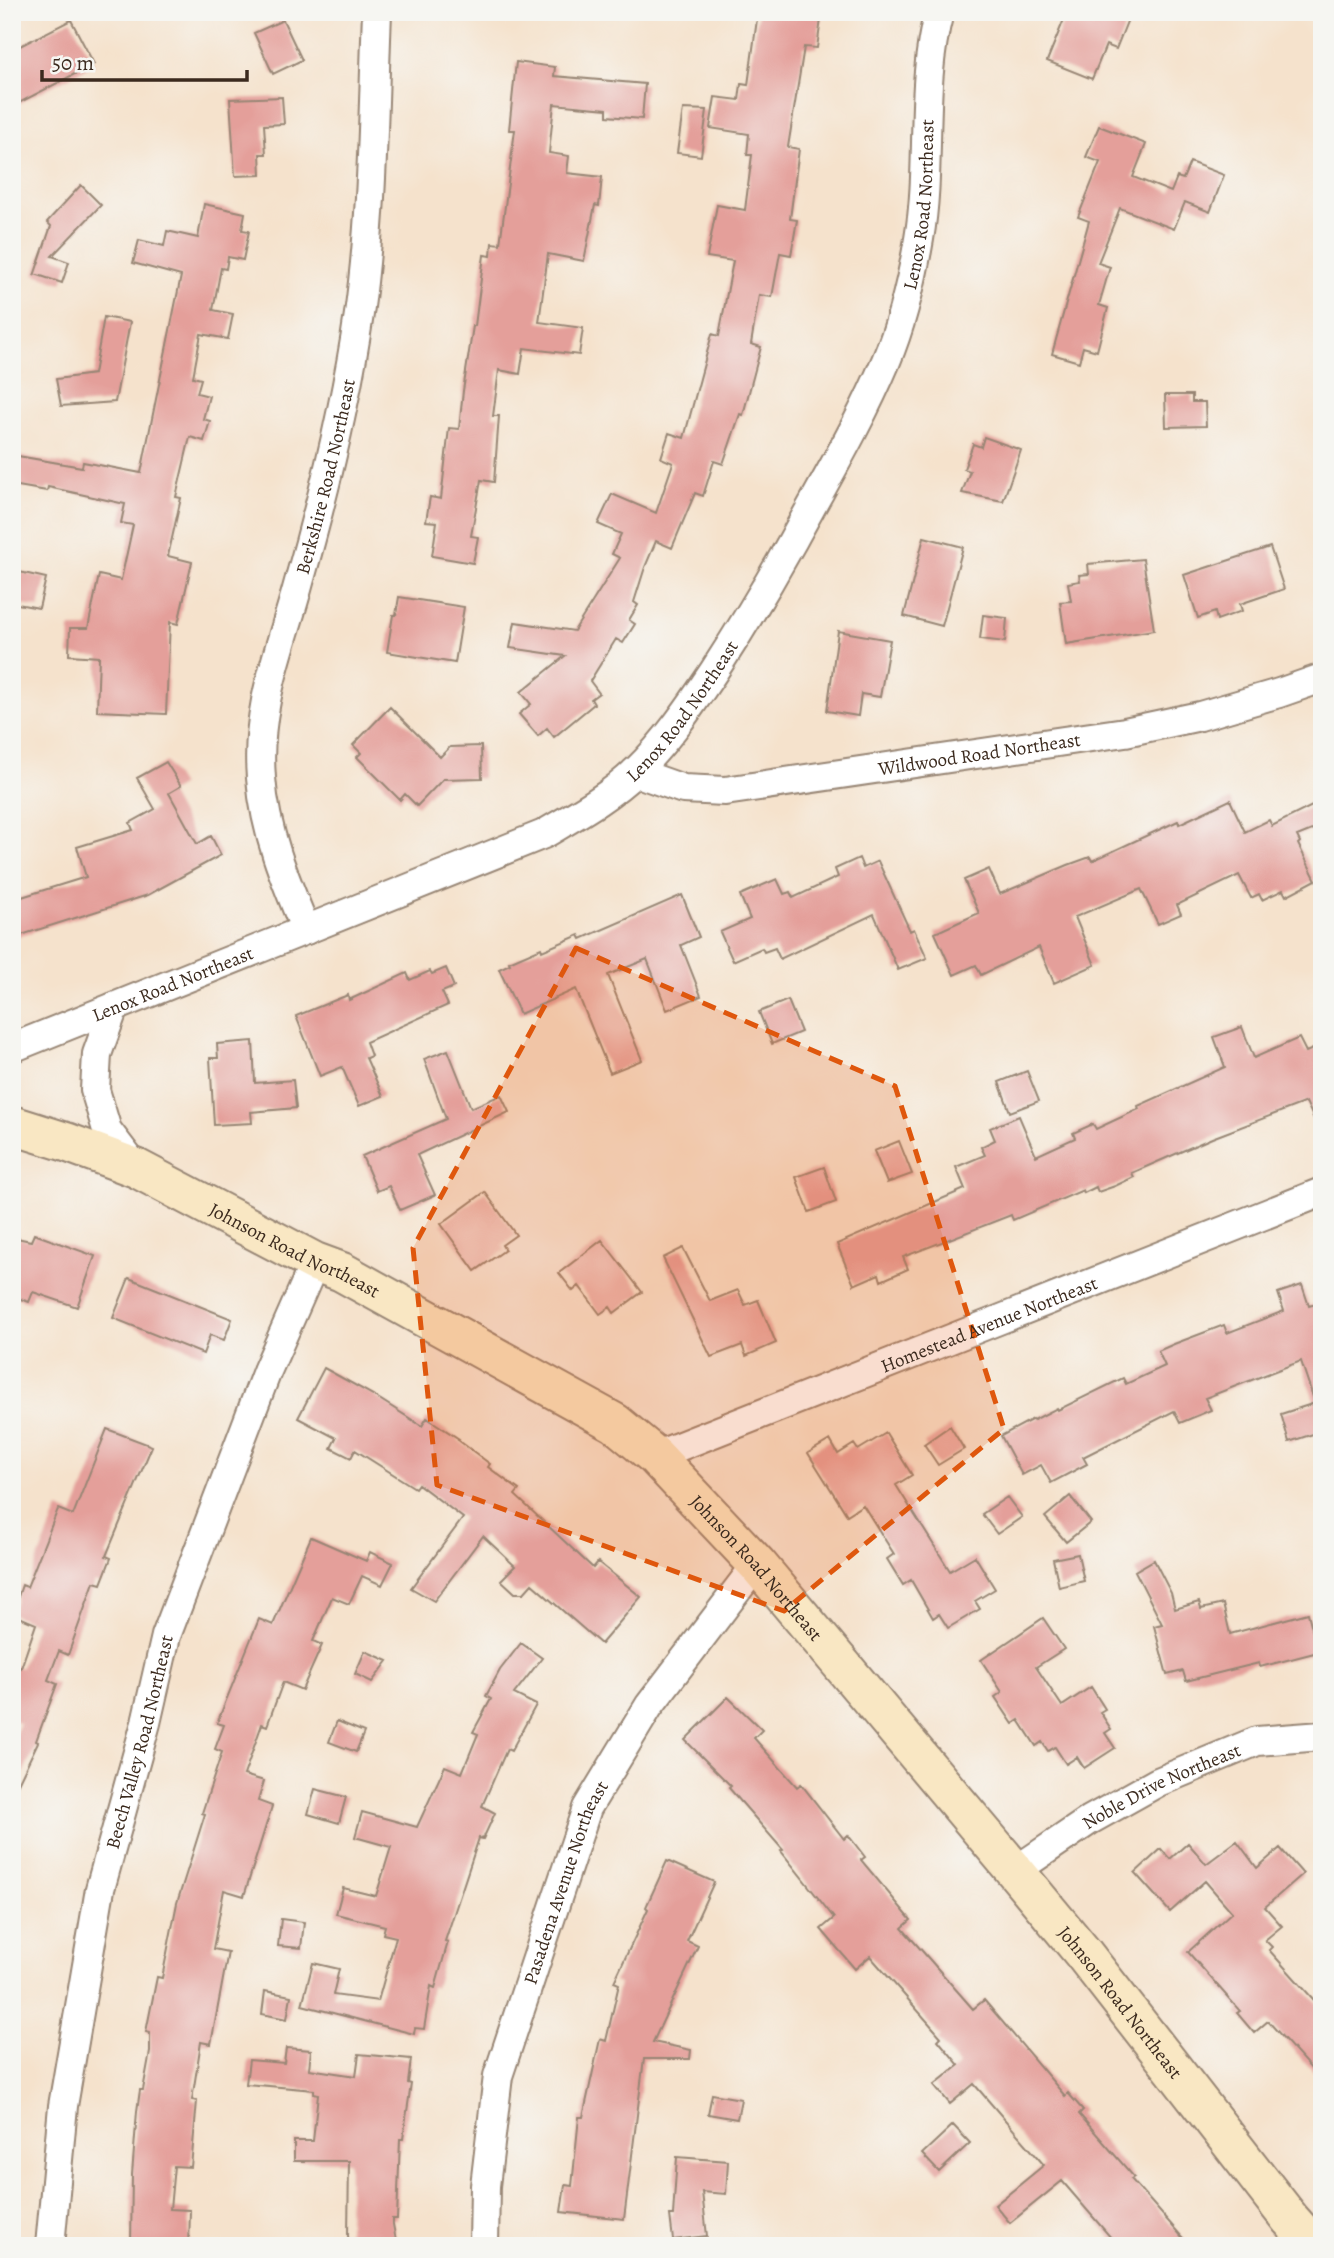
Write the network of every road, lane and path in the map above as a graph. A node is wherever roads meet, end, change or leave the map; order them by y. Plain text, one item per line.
1 (377, 12) edge
2 (939, 12) edge
3 (1322, 678) edge
4 (635, 772) junction
5 (306, 930) junction
6 (114, 1007) junction
7 (12, 1048) edge
8 (12, 1125) edge
9 (136, 1168) junction
10 (1322, 1192) edge
11 (315, 1262) junction
12 (655, 1456) junction
13 (757, 1564) junction
14 (1322, 1736) edge
15 (1014, 1871) junction
16 (50, 2246) edge
17 (484, 2246) edge
18 (1314, 2246) edge

1 - 5 street, Berkshire Road Northeast
2 - 4 street, Lenox Road Northeast
3 - 4 street, Wildwood Road Northeast
4 - 5 street, Lenox Road Northeast
5 - 6 street, Lenox Road Northeast
6 - 7 street, Lenox Road Northeast
6 - 9 street
8 - 9 street, Johnson Road Northeast
9 - 11 street, Johnson Road Northeast
10 - 12 street, Homestead Avenue Northeast
11 - 12 street, Johnson Road Northeast
11 - 16 street, Beech Valley Road Northeast
12 - 13 street, Johnson Road Northeast
13 - 15 street, Johnson Road Northeast
13 - 17 street, Pasadena Avenue Northeast
14 - 15 street, Noble Drive Northeast
15 - 18 street, Johnson Road Northeast

